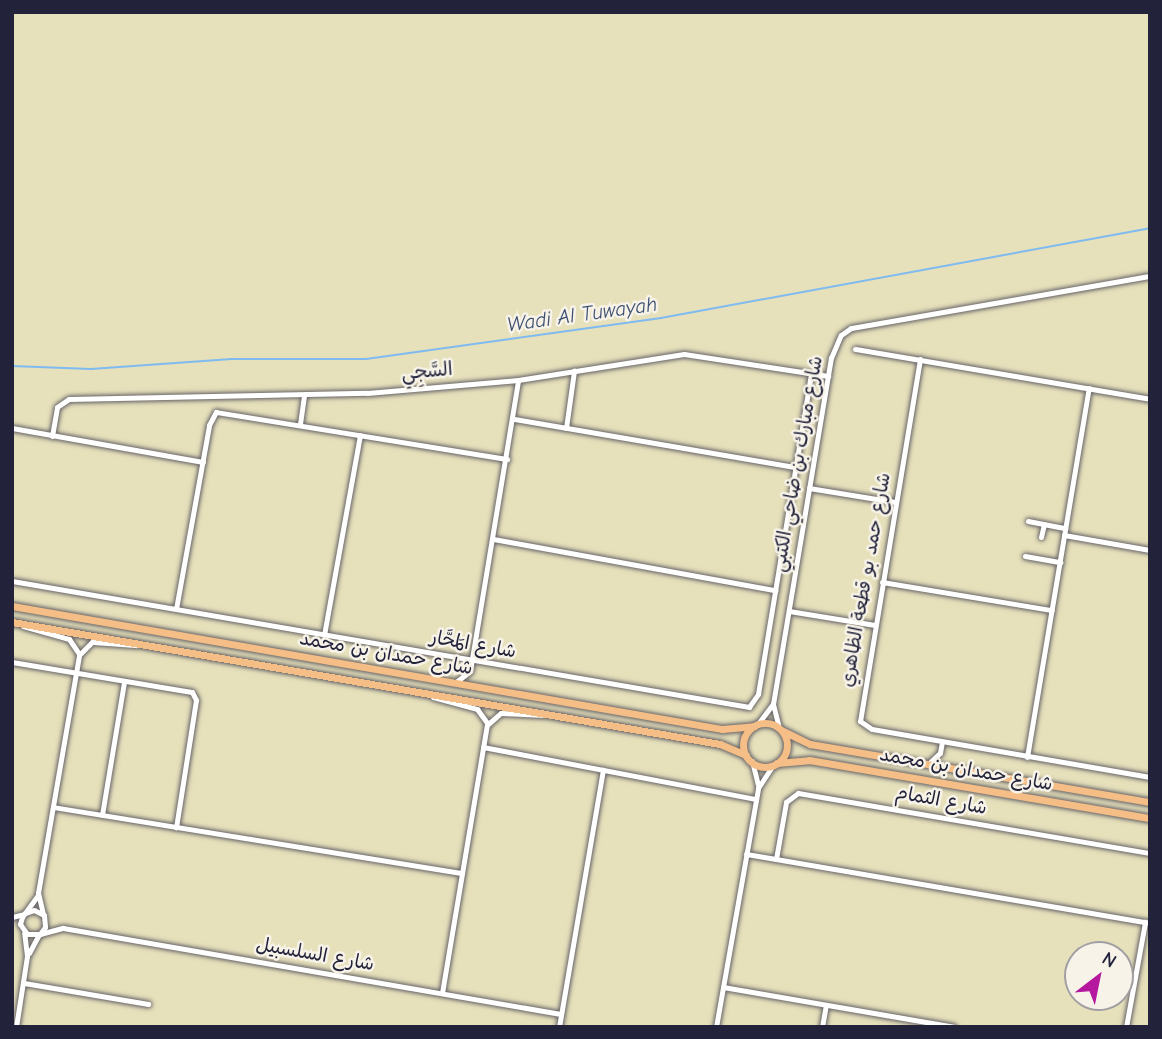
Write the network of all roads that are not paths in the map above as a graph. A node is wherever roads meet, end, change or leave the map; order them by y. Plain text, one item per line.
1 (1150, 276) edge
2 (856, 349) dead end
3 (920, 359) junction
4 (574, 372) junction
5 (811, 374) junction
6 (828, 376) junction
7 (518, 380) junction
8 (1089, 388) junction
9 (304, 396) junction
10 (1150, 399) edge
11 (514, 419) junction
12 (300, 424) junction
13 (12, 428) edge
14 (566, 428) junction
15 (360, 435) junction
16 (52, 436) junction
17 (507, 459) junction
18 (203, 462) junction
19 (795, 467) junction
20 (808, 488) junction
21 (895, 502) junction
22 (1028, 521) dead end
23 (1044, 524) junction
24 (785, 529) junction
25 (1065, 531) junction
26 (802, 532) junction
27 (1041, 537) dead end
28 (493, 539) junction
29 (1150, 550) edge
30 (1025, 556) dead end
31 (1060, 562) junction
32 (12, 581) edge
33 (882, 582) junction
34 (775, 590) junction
35 (12, 606) edge
36 (176, 609) junction
37 (1052, 610) junction
38 (789, 611) junction
39 (13, 622) edge
40 (875, 625) junction
41 (324, 635) junction
42 (143, 644) junction
43 (79, 655) junction
44 (472, 660) junction
45 (12, 662) edge
46 (470, 671) junction
47 (75, 674) junction
48 (124, 682) junction
49 (456, 682) junction
50 (479, 687) junction
51 (425, 691) junction
52 (772, 704) junction
53 (548, 714) junction
54 (487, 725) junction
55 (755, 725) junction
56 (781, 729) junction
57 (942, 742) junction
58 (483, 747) junction
59 (940, 753) junction
60 (1027, 757) junction
61 (749, 758) junction
62 (775, 764) junction
63 (928, 764) junction
64 (948, 768) junction
65 (603, 770) junction
66 (1150, 777) edge
67 (758, 789) junction
68 (756, 799) junction
69 (1150, 802) edge
70 (53, 807) junction
71 (102, 815) junction
72 (1150, 818) edge
73 (176, 827) junction
74 (1150, 853) edge
75 (746, 854) junction
76 (776, 859) junction
77 (462, 873) junction
78 (38, 893) junction
79 (25, 913) junction
80 (43, 915) junction
81 (12, 917) edge
82 (1147, 922) edge
83 (12, 923) edge
84 (63, 928) junction
85 (23, 931) junction
86 (40, 934) junction
87 (27, 956) junction
88 (23, 982) junction
89 (723, 987) junction
90 (442, 993) junction
91 (148, 1004) dead end
92 (826, 1005) junction
93 (561, 1014) junction
94 (903, 1018) junction
95 (16, 1027) edge
96 (559, 1027) edge
97 (716, 1027) edge
98 (822, 1027) edge
99 (901, 1027) edge
100 (954, 1027) edge
101 (1126, 1027) edge

1 - 6 street, شارع مبارك بن ضاحي الكتبي
2 - 3 street
3 - 8 street
3 - 21 street, شارع حمد بو قطعة الظاهري
4 - 5 street, السَّجِي
4 - 7 street, السَّجِي
4 - 14 street
5 - 6 street, السَّجِي
5 - 19 street, شارع المَحَّار
6 - 20 street, شارع مبارك بن ضاحي الكتبي
7 - 9 street, السَّجِي
7 - 11 street
8 - 10 street
8 - 25 street
9 - 12 street
9 - 16 street, السَّجِي
11 - 14 street
11 - 17 street
12 - 15 street
12 - 18 street
13 - 16 street
14 - 19 street
15 - 17 street
15 - 41 street
16 - 18 street
17 - 28 street
18 - 36 street
19 - 24 street, شارع المَحَّار
20 - 21 street
20 - 26 street, شارع مبارك بن ضاحي الكتبي
21 - 33 street, شارع حمد بو قطعة الظاهري
22 - 23 street
23 - 25 street
23 - 27 street
24 - 26 street
24 - 34 street, شارع المَحَّار
25 - 29 street
25 - 31 street
26 - 38 street, شارع مبارك بن ضاحي الكتبي
28 - 34 street
28 - 44 street
30 - 31 street
31 - 37 street
32 - 36 street, شارع المَحَّار
33 - 37 street
33 - 40 street, شارع حمد بو قطعة الظاهري
34 - 44 street, شارع المَحَّار
35 - 49 main road, شارع حمدان بن محمد
36 - 41 street, شارع المَحَّار
37 - 60 street
38 - 40 street
38 - 52 street, شارع مبارك بن ضاحي الكتبي
39 - 42 main road, شارع حمدان بن محمد
39 - 43 street
40 - 57 street, شارع حمد بو قطعة الظاهري
41 - 44 street, شارع المَحَّار
42 - 43 street
42 - 51 main road, شارع حمدان بن محمد
43 - 47 street
44 - 46 street
45 - 47 street
46 - 49 street
46 - 50 street
47 - 48 street
47 - 70 street
48 - 71 street
48 - 73 street
49 - 50 main road, شارع حمدان بن محمد
50 - 55 main road, شارع حمدان بن محمد
51 - 53 main road, شارع حمدان بن محمد
51 - 54 street
52 - 55 street, شارع مبارك بن ضاحي الكتبي
52 - 56 street, شارع مبارك بن ضاحي الكتبي
53 - 54 street
53 - 61 main road, شارع حمدان بن محمد
54 - 58 street
55 - 56 main road
55 - 61 main road
56 - 62 main road
56 - 63 main road, شارع حمدان بن محمد
57 - 59 street
57 - 60 street, شارع حمد بو قطعة الظاهري
58 - 65 street
58 - 77 street
59 - 63 street
59 - 64 street
60 - 66 street, شارع حمد بو قطعة الظاهري
61 - 62 main road
61 - 67 street
62 - 67 street
62 - 72 main road, شارع حمدان بن محمد
63 - 64 main road, شارع حمدان بن محمد
64 - 69 main road, شارع حمدان بن محمد
65 - 68 street
65 - 93 street
67 - 68 street
68 - 75 street
70 - 71 street
70 - 78 street
71 - 73 street
73 - 77 street
74 - 76 street, شارع الثمام
75 - 76 street
75 - 89 street
76 - 82 street
77 - 90 street
78 - 79 street
78 - 80 street
79 - 80 street
79 - 81 street
79 - 85 street
80 - 84 street, شارع السلسبيل
80 - 86 street
82 - 101 street
83 - 85 street
84 - 86 street, شارع السلسبيل
84 - 90 street, شارع السلسبيل
85 - 86 street
85 - 87 street
86 - 87 street
87 - 88 street
88 - 91 street
88 - 95 street
89 - 92 street
89 - 97 street
90 - 93 street, شارع السلسبيل
92 - 94 street
92 - 98 street
93 - 96 street
94 - 99 street
94 - 100 street

